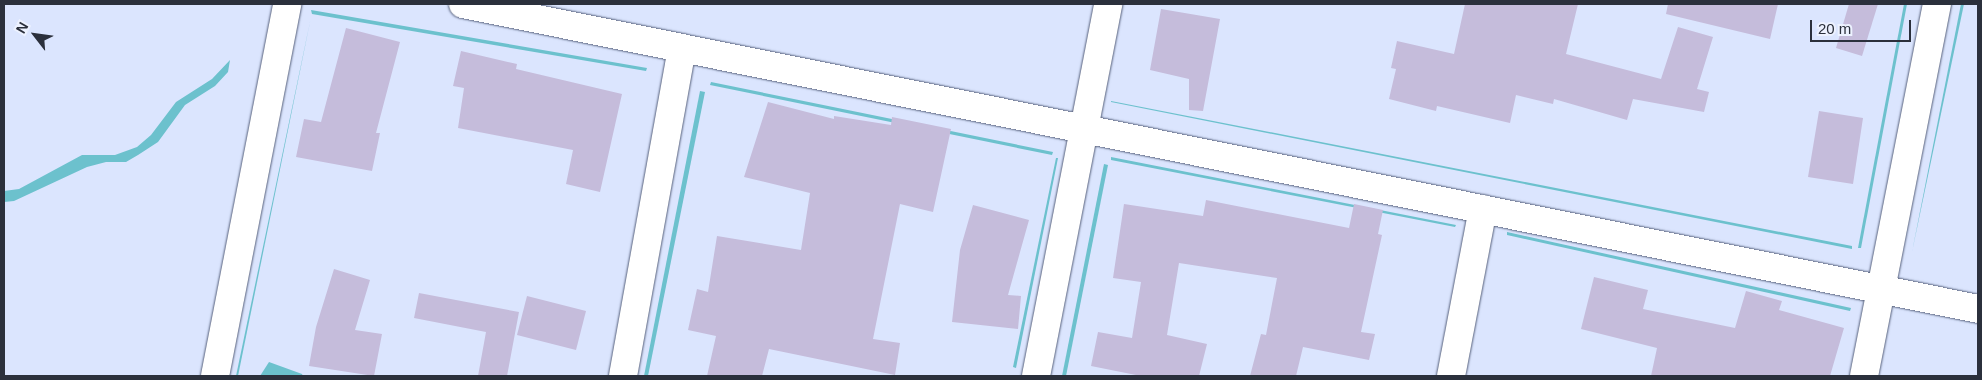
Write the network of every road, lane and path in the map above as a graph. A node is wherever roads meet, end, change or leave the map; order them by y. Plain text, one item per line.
1 (287, 4) edge
2 (463, 4) edge
3 (1108, 4) edge
4 (1937, 4) edge
5 (682, 48) junction
6 (1084, 129) junction
7 (1483, 209) junction
8 (1881, 290) junction
9 (1978, 309) edge
10 (215, 376) edge
11 (623, 376) edge
12 (1036, 376) edge
13 (1452, 376) edge
14 (1864, 376) edge

1 - 10 street
2 - 5 street
3 - 6 street
4 - 8 street
5 - 6 street
5 - 11 street
6 - 7 street
6 - 12 street
7 - 8 street
7 - 13 street
8 - 9 street
8 - 14 street

